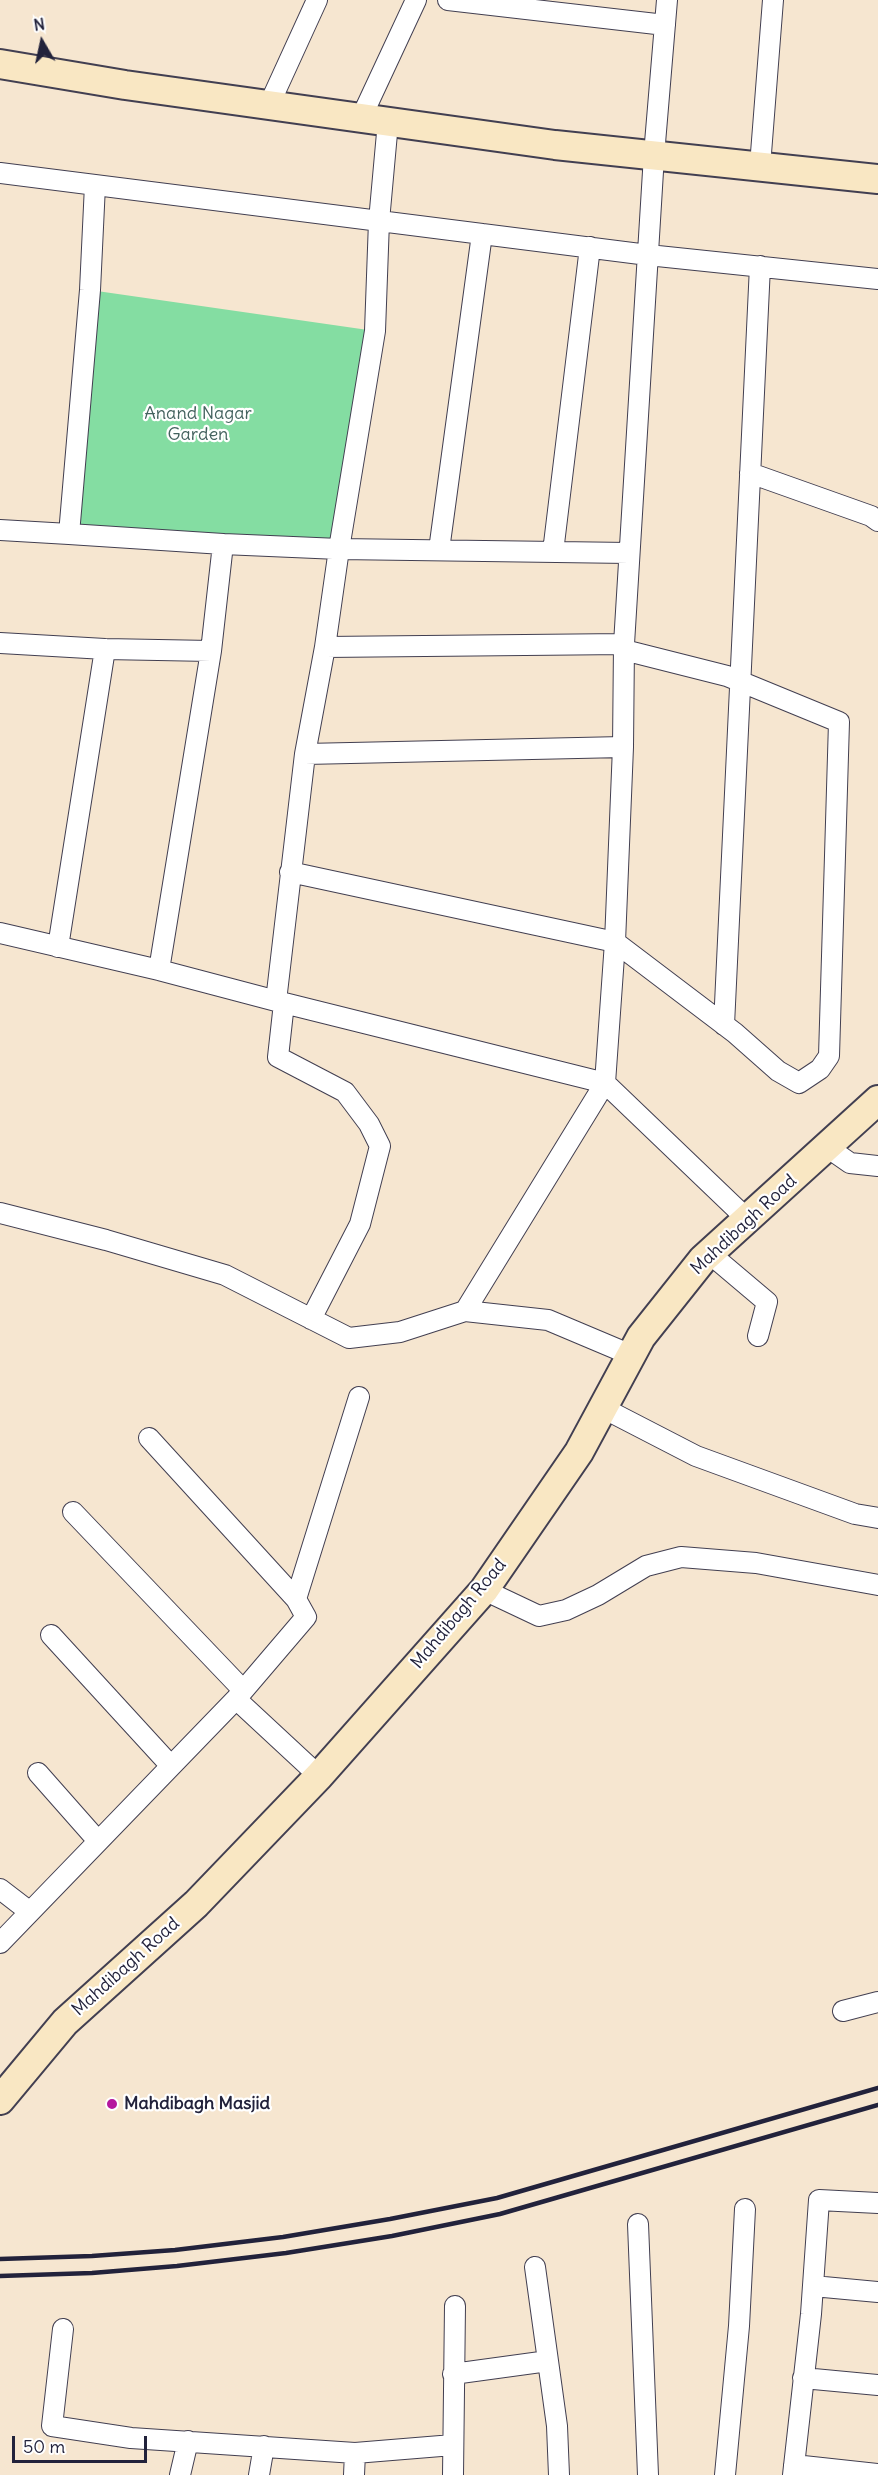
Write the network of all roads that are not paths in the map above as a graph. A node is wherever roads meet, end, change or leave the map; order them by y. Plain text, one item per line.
1 (317, 0) edge
2 (416, 0) edge
3 (448, 0) edge
4 (667, 0) edge
5 (774, 0) edge
6 (665, 25) junction
7 (0, 64) edge
8 (270, 105) junction
9 (375, 120) junction
10 (654, 155) junction
11 (760, 166) junction
12 (0, 173) edge
13 (878, 179) edge
14 (95, 185) junction
15 (380, 221) junction
16 (482, 234) junction
17 (590, 247) junction
18 (648, 255) junction
19 (760, 266) junction
20 (878, 279) edge
21 (750, 473) junction
22 (878, 521) edge
23 (0, 530) edge
24 (69, 534) junction
25 (223, 544) junction
26 (339, 549) junction
27 (439, 550) junction
28 (553, 552) junction
29 (630, 553) junction
30 (0, 643) edge
31 (325, 647) junction
32 (624, 647) junction
33 (105, 649) junction
34 (211, 651) junction
35 (740, 682) junction
36 (623, 747) junction
37 (305, 754) junction
38 (290, 872) junction
39 (0, 933) edge
40 (615, 942) junction
41 (58, 947) junction
42 (159, 970) junction
43 (280, 1002) junction
44 (724, 1025) junction
45 (605, 1083) junction
46 (878, 1100) edge
47 (827, 1147) junction
48 (878, 1166) edge
49 (0, 1213) edge
50 (747, 1219) junction
51 (709, 1253) junction
52 (465, 1311) junction
53 (311, 1319) junction
54 (758, 1336) dead end
55 (631, 1355) junction
56 (359, 1397) dead end
57 (603, 1408) junction
58 (149, 1438) dead end
59 (74, 1512) dead end
60 (878, 1518) edge
61 (878, 1585) edge
62 (484, 1590) junction
63 (297, 1599) junction
64 (51, 1635) dead end
65 (240, 1694) junction
66 (171, 1766) junction
67 (38, 1773) dead end
68 (320, 1776) junction
69 (98, 1841) junction
70 (0, 1889) edge
71 (30, 1912) junction
72 (0, 1943) edge
73 (878, 2002) edge
74 (843, 2012) dead end
75 (0, 2100) edge
76 (878, 2203) edge
77 (745, 2209) dead end
78 (638, 2224) dead end
79 (535, 2267) dead end
80 (813, 2286) junction
81 (878, 2292) edge
82 (455, 2307) dead end
83 (63, 2329) dead end
84 (548, 2361) junction
85 (453, 2374) junction
86 (803, 2378) junction
87 (878, 2385) edge
88 (188, 2441) junction
89 (453, 2445) junction
90 (264, 2446) junction
91 (355, 2454) junction
92 (793, 2470) edge
93 (878, 2474) edge
94 (180, 2475) edge
95 (260, 2475) edge
96 (354, 2475) edge
97 (453, 2475) edge
98 (559, 2475) edge
99 (648, 2475) edge
100 (725, 2475) edge

1 - 8 street
2 - 9 street
3 - 6 street
4 - 6 street
5 - 11 street
6 - 10 street
7 - 8 street
8 - 9 street
9 - 10 street
9 - 15 street
10 - 11 street
10 - 18 street
11 - 13 street
12 - 14 street
14 - 15 street
14 - 24 street
15 - 16 street
15 - 26 street
16 - 17 street
16 - 27 street
17 - 18 street
17 - 28 street
18 - 19 street
18 - 29 street
19 - 20 street
19 - 21 street
21 - 22 street
21 - 35 street
23 - 24 street
24 - 25 street
25 - 26 street
25 - 34 street
26 - 27 street
26 - 31 street
27 - 28 street
28 - 29 street
29 - 32 street
30 - 33 street
31 - 32 street
31 - 37 street
32 - 35 street
32 - 36 street
33 - 34 street
33 - 41 street
34 - 42 street
35 - 44 street
35 - 44 street
36 - 37 street
36 - 40 street
37 - 38 street
38 - 40 street
38 - 43 street
39 - 41 street
40 - 44 street
40 - 45 street
41 - 42 street
42 - 43 street
43 - 45 street
43 - 53 street
45 - 50 street
45 - 52 street
46 - 47 street, Mahdibagh Road
47 - 48 street
47 - 50 street, Mahdibagh Road
49 - 53 street
50 - 51 street, Mahdibagh Road
51 - 54 street
51 - 55 street, Mahdibagh Road
52 - 53 street
52 - 55 street
55 - 57 street, Mahdibagh Road
56 - 63 street
57 - 60 street
57 - 62 street, Mahdibagh Road
58 - 63 street
59 - 65 street
61 - 62 street
62 - 68 street, Mahdibagh Road
63 - 65 street
64 - 66 street
65 - 66 street
65 - 68 street
66 - 69 street
67 - 69 street
68 - 75 street, Mahdibagh Road
69 - 71 street
70 - 71 street
71 - 72 street
73 - 74 street
76 - 80 street
77 - 100 street
78 - 99 street
79 - 84 street
80 - 81 street
80 - 86 street
82 - 85 street
83 - 88 street
84 - 85 street
84 - 98 street
85 - 89 street
86 - 87 street
86 - 92 street
88 - 90 street
88 - 94 street
89 - 91 street
89 - 97 street
90 - 91 street
90 - 95 street
91 - 96 street
92 - 93 street

